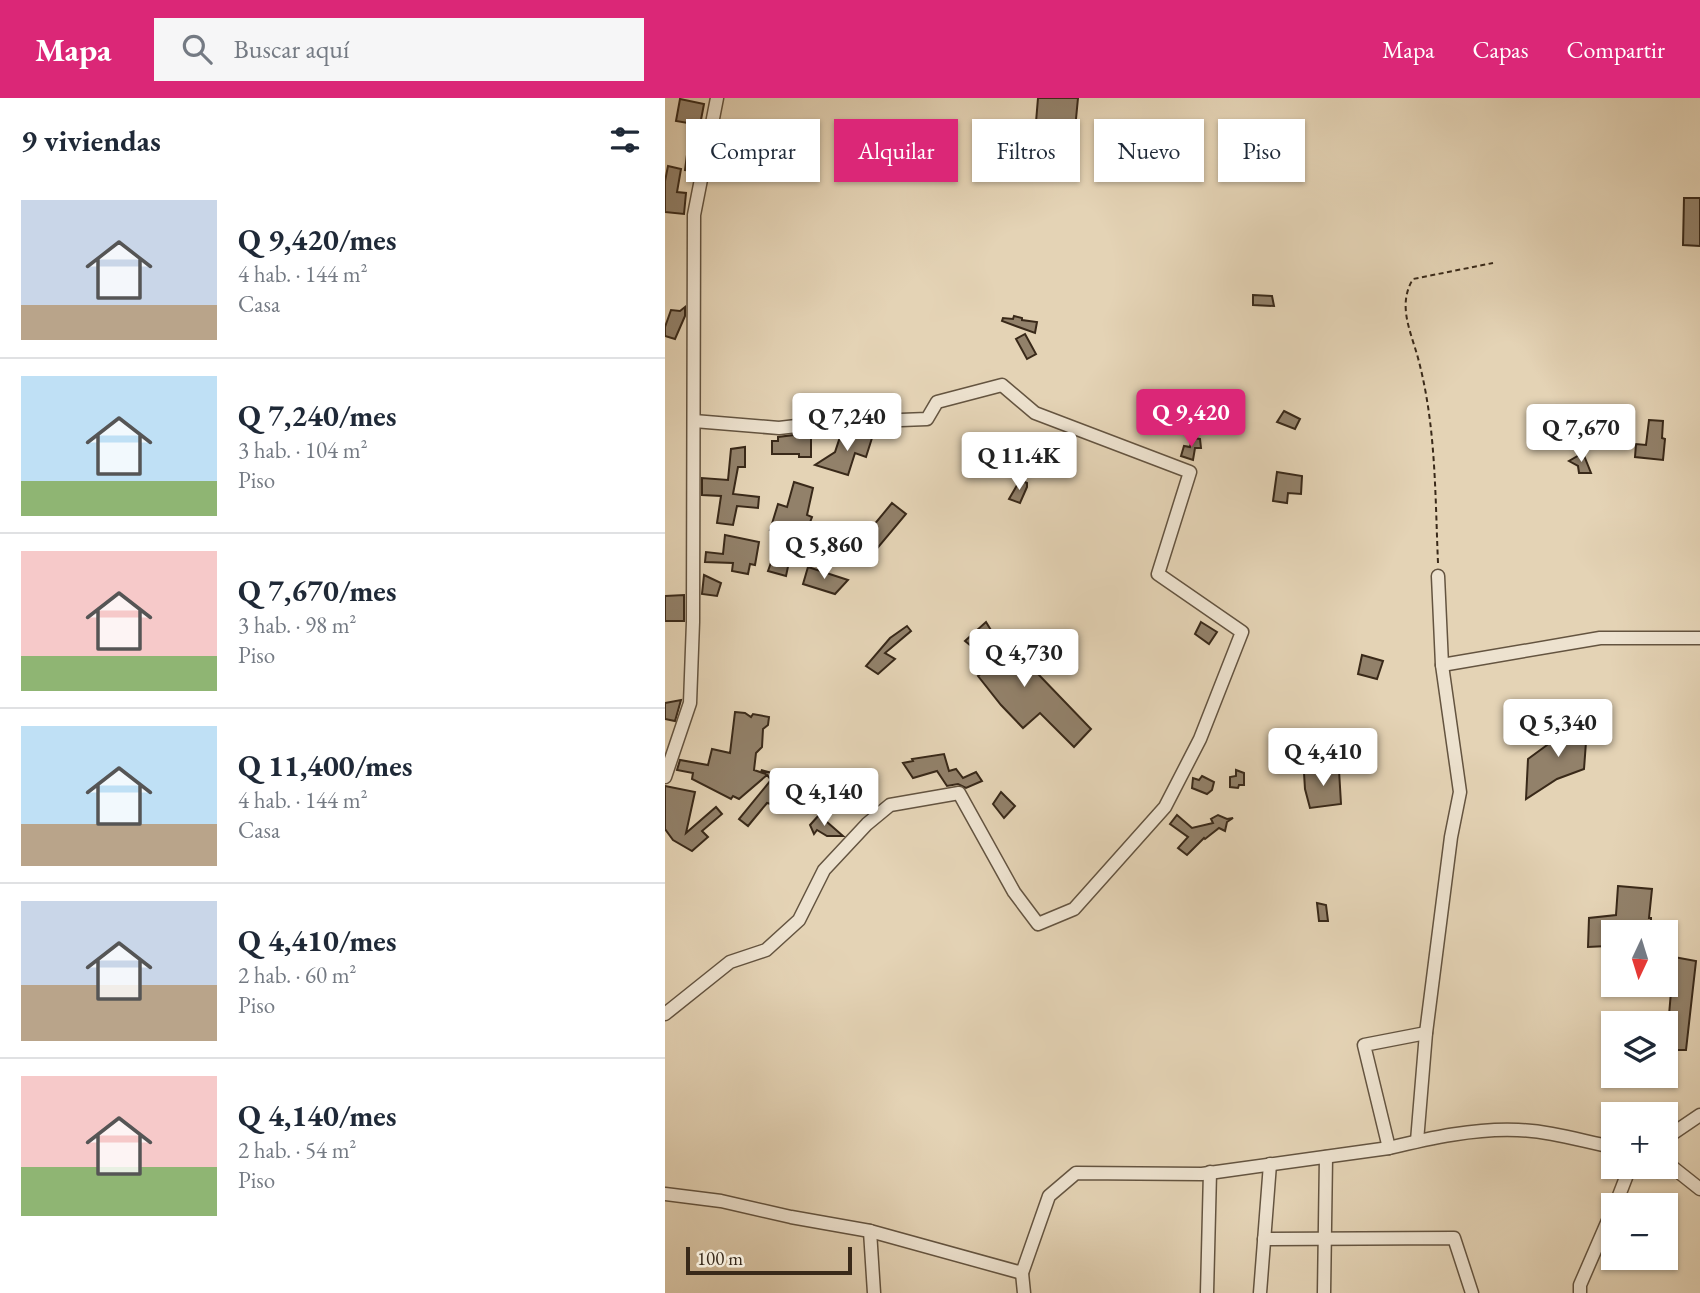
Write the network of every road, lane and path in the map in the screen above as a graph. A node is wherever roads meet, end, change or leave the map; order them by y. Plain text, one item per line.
1 (717, 98) edge
2 (1493, 263) dead end
3 (694, 421) junction
4 (1438, 576) joint
5 (1700, 638) edge
6 (1441, 665) junction
7 (665, 777) edge
8 (665, 1014) edge
9 (1426, 1033) junction
10 (1700, 1115) edge
11 (1678, 1130) edge
12 (1417, 1141) junction
13 (1601, 1145) edge
14 (1389, 1148) junction
15 (1326, 1157) junction
16 (1270, 1164) junction
17 (1210, 1172) junction
18 (1678, 1172) edge
19 (1700, 1189) edge
20 (665, 1194) edge
21 (870, 1231) junction
22 (1601, 1237) edge
23 (1325, 1238) junction
24 (1264, 1239) junction
25 (1023, 1273) junction
26 (874, 1293) edge
27 (1024, 1293) edge
28 (1207, 1293) edge
29 (1260, 1293) edge
30 (1324, 1293) edge
31 (1472, 1293) edge
32 (1580, 1293) edge

1 - 3 street
2 - 4 path
3 - 7 street
3 - 8 street
4 - 6 street
5 - 6 street
6 - 9 street
9 - 12 street
9 - 14 street
10 - 11 street
12 - 13 street
12 - 14 street
14 - 15 street
15 - 16 street
15 - 23 street
16 - 17 street
16 - 24 street
17 - 25 street
17 - 28 street
18 - 19 street
20 - 21 street
21 - 25 street
21 - 26 street
22 - 32 street
23 - 24 street
23 - 30 street
23 - 31 street
24 - 29 street
25 - 27 street

